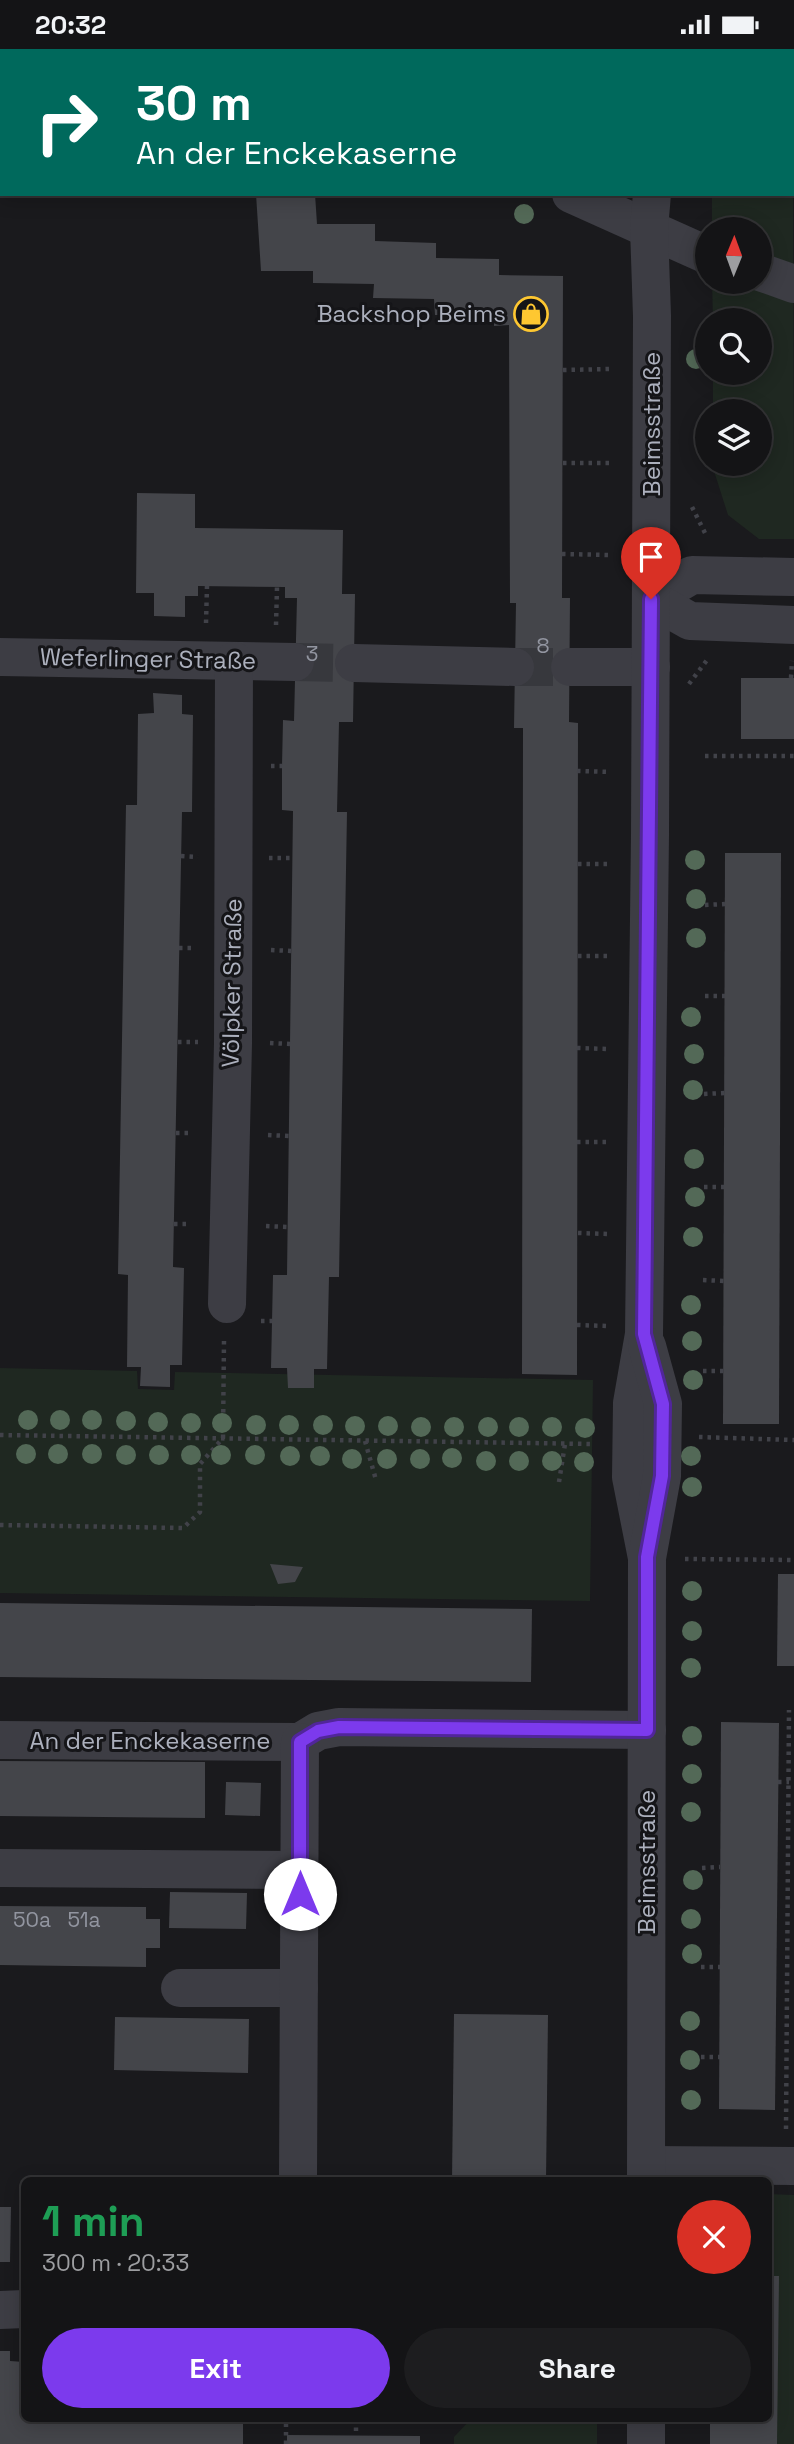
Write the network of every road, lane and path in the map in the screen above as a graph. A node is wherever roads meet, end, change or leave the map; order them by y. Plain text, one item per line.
1 (580, 196) edge
2 (650, 211) edge
3 (695, 246) edge
4 (772, 276) edge
5 (794, 284) edge
6 (610, 369) dead end
7 (563, 370) dead end
8 (563, 463) dead end
9 (610, 463) dead end
10 (562, 555) dead end
11 (610, 555) dead end
12 (794, 577) edge
13 (651, 599) junction
14 (794, 625) edge
15 (0, 657) edge
16 (234, 661) junction
17 (295, 661) tunnel mouth
18 (354, 663) tunnel mouth
19 (515, 667) tunnel mouth
20 (570, 667) tunnel mouth
21 (651, 667) junction
22 (705, 756) dead end
23 (794, 756) edge
24 (577, 772) dead end
25 (611, 772) dead end
26 (610, 864) dead end
27 (578, 865) dead end
28 (725, 904) dead end
29 (705, 905) dead end
30 (578, 956) dead end
31 (610, 956) dead end
32 (705, 996) dead end
33 (725, 996) dead end
34 (578, 1048) dead end
35 (609, 1049) dead end
36 (724, 1093) dead end
37 (704, 1094) dead end
38 (577, 1142) dead end
39 (610, 1142) dead end
40 (704, 1187) dead end
41 (724, 1187) dead end
42 (578, 1233) dead end
43 (610, 1234) dead end
44 (703, 1280) dead end
45 (724, 1281) dead end
46 (227, 1304) joint
47 (577, 1325) dead end
48 (627, 1330) junction
49 (703, 1371) dead end
50 (723, 1371) dead end
51 (0, 1435) edge
52 (703, 1438) dead end
53 (223, 1439) junction
54 (794, 1440) edge
55 (365, 1441) junction
56 (565, 1444) junction
57 (600, 1444) dead end
58 (376, 1480) dead end
59 (559, 1482) dead end
60 (0, 1525) edge
61 (664, 1558) junction
62 (794, 1560) edge
63 (789, 1710) dead end
64 (647, 1730) junction
65 (0, 1740) edge
66 (300, 1742) junction
67 (778, 1782) dead end
68 (789, 1782) junction
69 (720, 1867) dead end
70 (0, 1868) edge
71 (702, 1868) dead end
72 (300, 1870) junction
73 (701, 1967) dead end
74 (720, 1967) dead end
75 (180, 1988) dead end
76 (299, 1988) junction
77 (701, 2057) dead end
78 (720, 2057) dead end
79 (790, 2166) edge
80 (646, 2173) edge
81 (298, 2177) edge
82 (21, 2309) edge
83 (0, 2310) edge
84 (286, 2422) edge
85 (356, 2422) edge
86 (646, 2422) edge
87 (356, 2436) dead end
88 (286, 2444) edge
89 (646, 2444) edge

1 - 2 street
2 - 3 street
2 - 13 street, Beimsstraße
4 - 5 street
6 - 7 path
8 - 9 path
10 - 11 path
12 - 13 street
13 - 14 street
13 - 21 street, Beimsstraße
15 - 16 street, Weferlinger Straße
16 - 17 street, Weferlinger Straße
16 - 46 street, Völpker Straße
18 - 19 street
20 - 21 street
21 - 48 street, Beimsstraße
22 - 23 path
24 - 25 path
26 - 27 path
28 - 29 path
30 - 31 path
32 - 33 path
34 - 35 path
36 - 37 path
38 - 39 path
40 - 41 path
42 - 43 path
44 - 45 path
46 - 53 path
47 - 48 path
48 - 61 street, Beimsstraße
49 - 50 path
51 - 53 path
52 - 54 path
53 - 55 path
53 - 60 path
55 - 56 path
55 - 58 path
56 - 57 path
56 - 59 path
61 - 62 path
61 - 64 street, Beimsstraße
63 - 68 path
64 - 66 street, An der Enckekaserne
64 - 80 street, Beimsstraße
65 - 66 street, An der Enckekaserne
66 - 72 street, An der Enckekaserne
67 - 68 path
68 - 79 path
69 - 71 path
70 - 72 street
72 - 76 street, An der Enckekaserne
73 - 74 path
75 - 76 street
76 - 81 street, An der Enckekaserne
77 - 78 path
79 - 80 street, Beimsstraße
82 - 83 street
84 - 88 path
85 - 87 path
86 - 89 street

